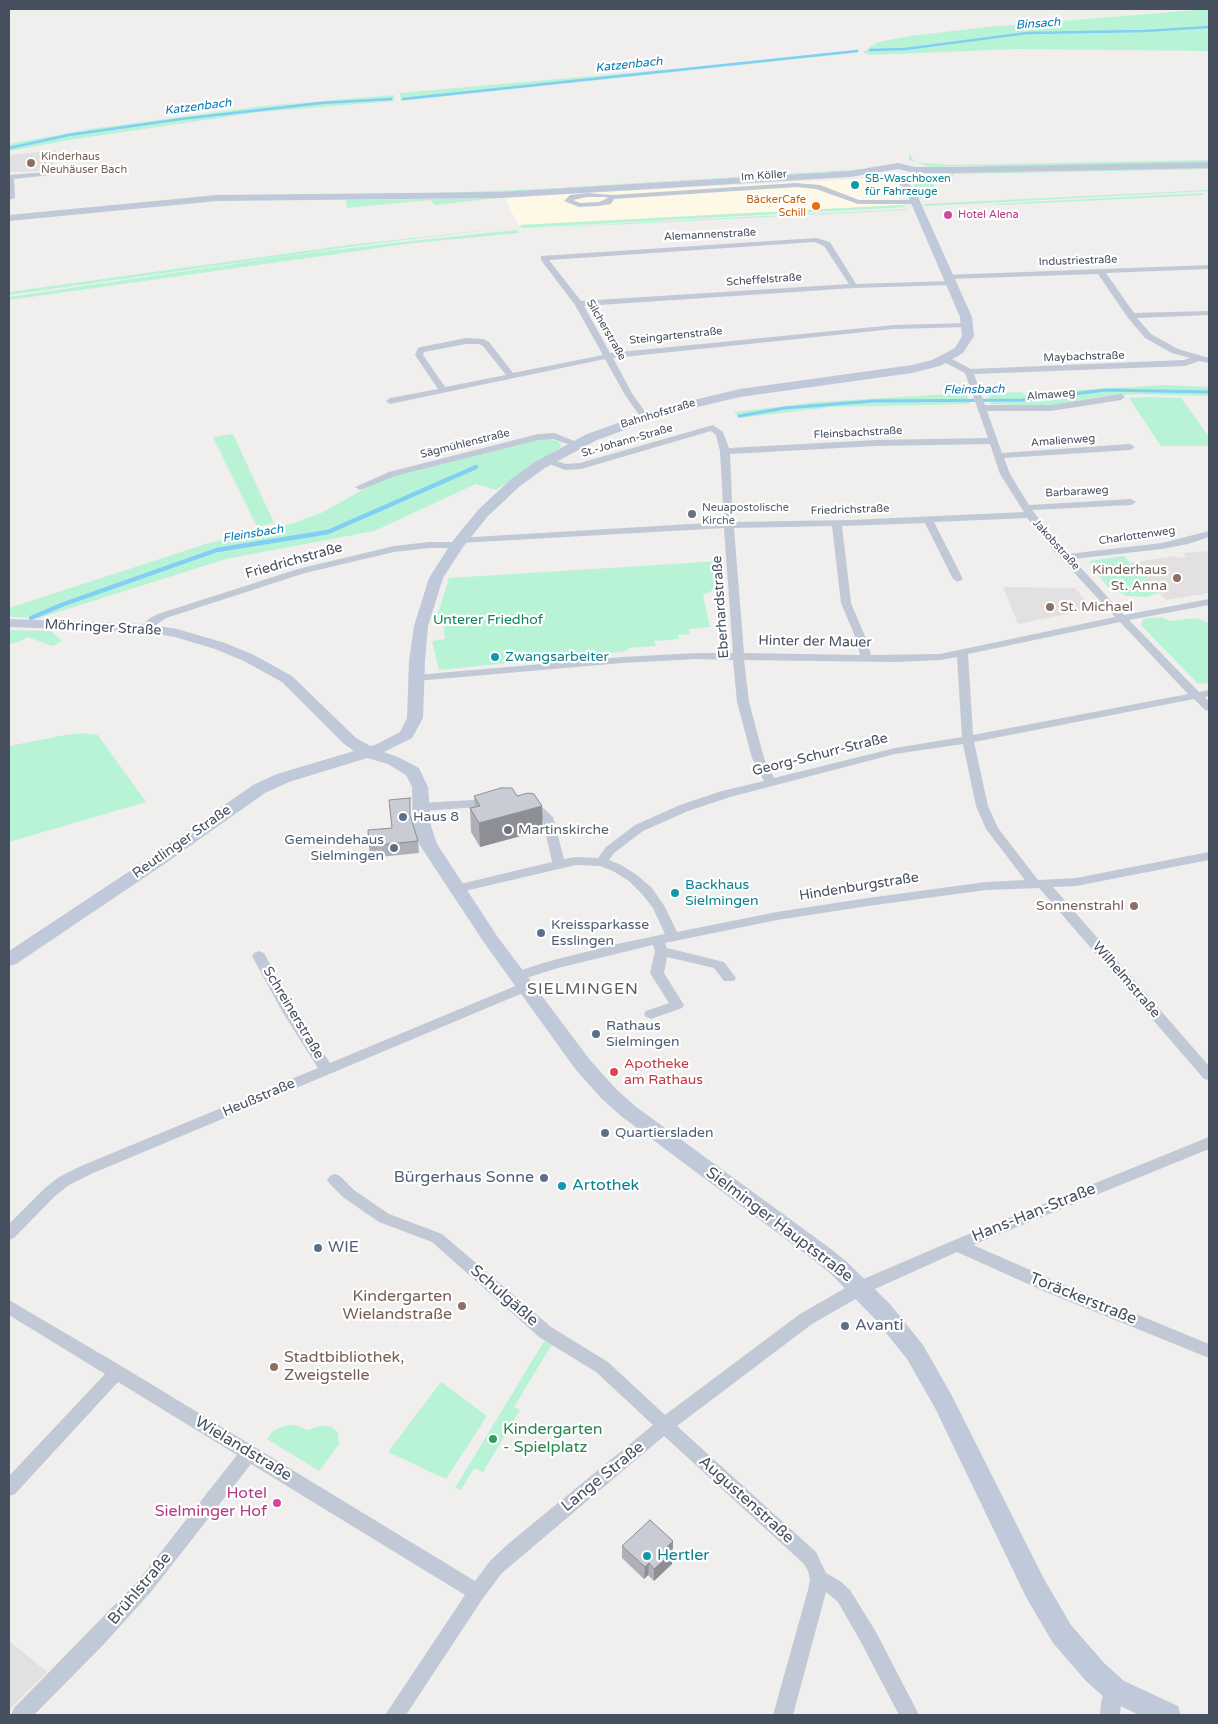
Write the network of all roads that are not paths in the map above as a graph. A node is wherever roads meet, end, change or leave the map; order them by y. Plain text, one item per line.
1 (1209, 165) edge
2 (48, 174) dead end
3 (890, 174) junction
4 (9, 177) edge
5 (912, 177) junction
6 (612, 197) junction
7 (11, 198) dead end
8 (914, 202) junction
9 (9, 218) edge
10 (544, 258) joint
11 (1209, 267) edge
12 (1101, 272) junction
13 (949, 280) junction
14 (854, 286) junction
15 (579, 304) junction
16 (1209, 313) edge
17 (1131, 316) junction
18 (968, 325) junction
19 (608, 355) junction
20 (1199, 358) junction
21 (946, 359) junction
22 (1209, 361) edge
23 (969, 372) junction
24 (511, 376) junction
25 (444, 390) junction
26 (1121, 397) dead end
27 (390, 401) dead end
28 (981, 407) junction
29 (645, 417) junction
30 (713, 428) joint
31 (993, 441) junction
32 (577, 444) junction
33 (1130, 447) dead end
34 (725, 451) junction
35 (998, 456) junction
36 (547, 461) junction
37 (360, 487) dead end
38 (1131, 502) dead end
39 (1027, 511) junction
40 (928, 519) junction
41 (837, 524) junction
42 (730, 525) junction
43 (1209, 534) edge
44 (459, 543) junction
45 (1067, 557) junction
46 (958, 580) dead end
47 (1209, 602) edge
48 (1123, 619) junction
49 (9, 623) edge
50 (145, 628) junction
51 (962, 654) junction
52 (737, 656) junction
53 (866, 659) junction
54 (416, 678) junction
55 (1209, 693) edge
56 (1197, 696) junction
57 (1209, 708) edge
58 (968, 739) junction
59 (369, 753) junction
60 (771, 783) junction
61 (420, 787) joint
62 (502, 802) edge
63 (516, 803) edge
64 (422, 807) junction
65 (1209, 856) edge
66 (601, 862) junction
67 (559, 864) junction
68 (1038, 884) junction
69 (456, 889) junction
70 (672, 936) junction
71 (659, 945) junction
72 (259, 956) dead end
73 (9, 960) edge
74 (729, 978) dead end
75 (521, 981) junction
76 (652, 1014) dead end
77 (327, 1070) junction
78 (1209, 1075) edge
79 (1209, 1143) edge
80 (335, 1180) dead end
81 (9, 1234) edge
82 (957, 1245) junction
83 (860, 1288) junction
84 (9, 1306) edge
85 (1209, 1351) edge
86 (117, 1372) junction
87 (664, 1426) junction
88 (249, 1453) junction
89 (9, 1488) edge
90 (819, 1579) junction
91 (477, 1592) junction
92 (1113, 1702) edge
93 (21, 1715) edge
94 (394, 1715) edge
95 (783, 1715) edge
96 (909, 1715) edge
97 (1168, 1715) edge

1 - 5 main road
2 - 4 street
3 - 5 main road
3 - 5 main road
3 - 9 main road
4 - 7 street
5 - 8 main road
6 - 6 street, Im Köller
6 - 8 street, Im Köller
8 - 13 main road
10 - 14 street, Alemannenstraße
10 - 15 street, Silcherstraße
11 - 12 street, Industriestraße
12 - 13 street, Industriestraße
12 - 17 street
13 - 14 street, Scheffelstraße
13 - 18 main road
14 - 15 street, Scheffelstraße
15 - 19 street, Silcherstraße
16 - 17 street
17 - 20 street
18 - 19 street, Steingartenstraße
18 - 21 main road, Bahnhofstraße
19 - 24 street, Steingartenstraße
19 - 29 street, Silcherstraße
20 - 22 street
20 - 23 street, Maybachstraße
21 - 23 street
21 - 29 main road, Bahnhofstraße
23 - 28 street, Jakobstraße
24 - 25 street, Steingartenstraße
24 - 25 street
25 - 27 street, Steingartenstraße
26 - 28 street, Almaweg
28 - 31 street, Jakobstraße
29 - 32 main road, Bahnhofstraße
30 - 34 street, Eberhardstraße
30 - 36 street, St.-Johann-Straße
31 - 34 street, Fleinsbachstraße
31 - 35 street, Jakobstraße
32 - 36 main road, Bahnhofstraße
32 - 37 street, Sägmühlenstraße
33 - 35 street, Amalienweg
34 - 42 street, Eberhardstraße
35 - 39 street, Jakobstraße
36 - 44 main road, Bahnhofstraße
38 - 39 street, Barbaraweg
39 - 40 street, Friedrichstraße
39 - 45 street, Jakobstraße
40 - 41 street, Friedrichstraße
40 - 46 street
41 - 42 street, Friedrichstraße
41 - 53 street
42 - 44 street, Friedrichstraße
42 - 52 street, Eberhardstraße
43 - 45 street, Charlottenweg
44 - 50 street, Friedrichstraße
44 - 54 main road, Bahnhofstraße
45 - 48 street, Jakobstraße
47 - 48 street, Hinter der Mauer
48 - 51 street, Hinter der Mauer
48 - 56 street, Jakobstraße
49 - 50 main road, Möhringer Straße
50 - 59 main road, Möhringer Straße
51 - 53 street, Hinter der Mauer
51 - 58 street, Wilhelmstraße
52 - 53 street, Hinter der Mauer
52 - 54 street, Hinter der Mauer
52 - 60 street, Eberhardstraße
54 - 59 main road, Bahnhofstraße
55 - 56 street, Georg-Schurr-Straße
56 - 57 street, Jakobstraße
56 - 58 street, Georg-Schurr-Straße
58 - 60 street, Georg-Schurr-Straße
58 - 68 street, Wilhelmstraße
59 - 61 main road, Möhringer Straße
59 - 73 main road, Reutlinger Straße
60 - 66 street, Georg-Schurr-Straße
61 - 64 main road, Sielminger Hauptstraße
62 - 64 street
63 - 67 street
64 - 69 main road, Sielminger Hauptstraße
65 - 68 street, Hindenburgstraße
66 - 67 street
66 - 70 street
67 - 69 street
68 - 70 street, Hindenburgstraße
68 - 78 street, Wilhelmstraße
69 - 75 main road, Sielminger Hauptstraße
70 - 71 street, Hindenburgstraße
71 - 74 street
71 - 75 street, Hindenburgstraße
71 - 76 street
72 - 77 street, Schreinerstraße
75 - 77 street, Heußstraße
75 - 83 main road, Sielminger Hauptstraße
77 - 81 street, Heußstraße
79 - 82 street, Hans-Han-Straße
80 - 87 street, Schulgäßle
82 - 83 street, Hans-Han-Straße
82 - 85 street, Toräckerstraße
83 - 87 street, Lange Straße
83 - 92 main road, Sielminger Hauptstraße
84 - 86 street, Wielandstraße
86 - 88 street, Wielandstraße
86 - 89 street
87 - 90 street, Augustenstraße
87 - 91 street, Lange Straße
88 - 91 street, Wielandstraße
88 - 93 street, Brühlstraße
90 - 95 street
90 - 96 street
91 - 94 street, Lange Straße
92 - 97 main road, Sielminger Hauptstraße

